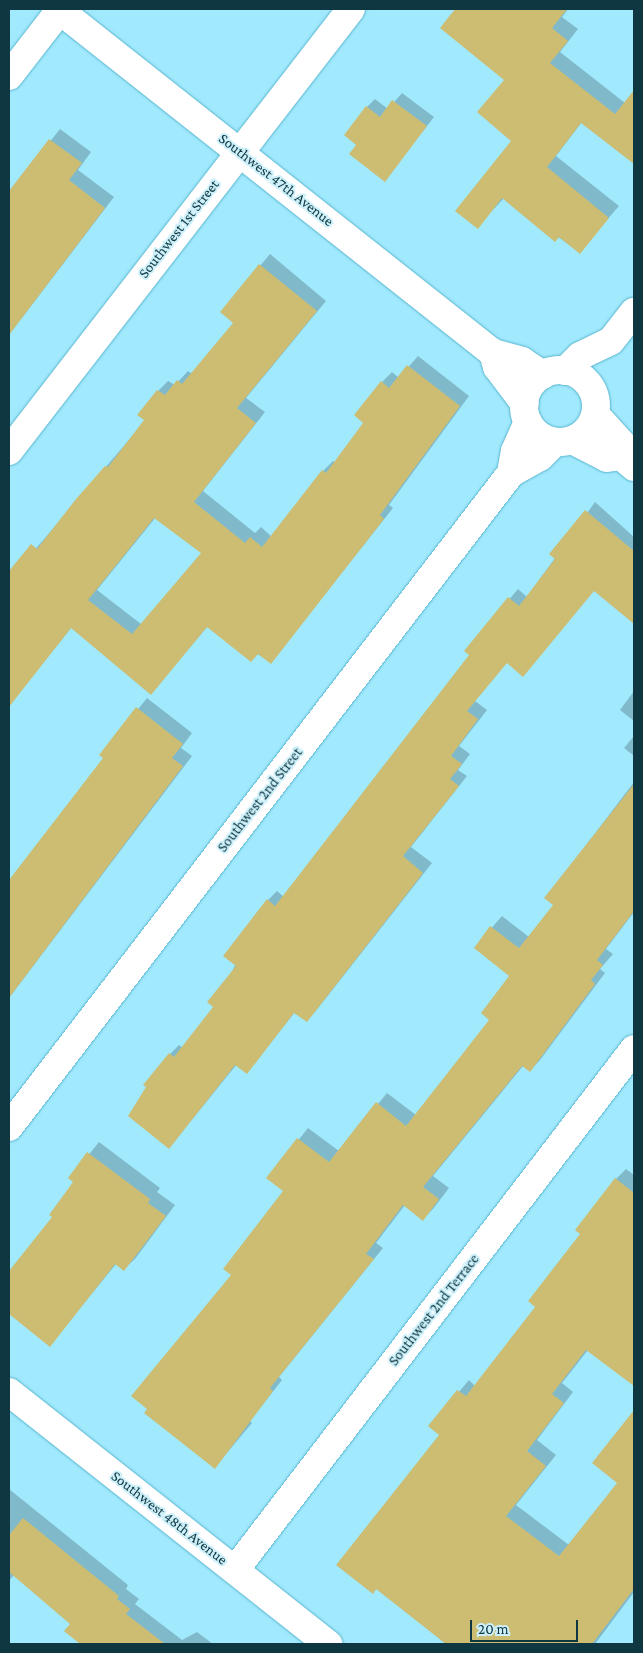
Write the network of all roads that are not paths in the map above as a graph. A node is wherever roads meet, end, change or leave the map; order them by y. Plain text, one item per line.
1 (59, 9) edge
2 (351, 9) edge
3 (9, 76) edge
4 (240, 151) junction
5 (634, 312) edge
6 (611, 341) junction
7 (493, 353) junction
8 (554, 373) junction
9 (594, 403) junction
10 (527, 413) junction
11 (563, 441) junction
12 (9, 450) edge
13 (628, 462) edge
14 (511, 474) junction
15 (634, 1050) edge
16 (9, 1127) edge
17 (9, 1392) edge
18 (234, 1570) junction
19 (328, 1644) edge

1 - 3 street
1 - 4 street, Southwest 47th Avenue
2 - 4 street, Southwest 1st Street
4 - 7 street, Southwest 47th Avenue
4 - 12 street, Southwest 1st Street
5 - 6 street
6 - 8 street
6 - 9 street
7 - 8 street, Southwest 47th Avenue
7 - 10 street, Southwest 47th Avenue
8 - 9 street, Southwest 47th Avenue
8 - 10 street
9 - 11 street
9 - 13 street, Southwest 47th Avenue
10 - 11 street, Southwest 47th Avenue
10 - 14 street, Southwest 2nd Street
11 - 13 street, Southwest 47th Avenue
11 - 14 street, Southwest 2nd Street
14 - 16 street, Southwest 2nd Street
15 - 18 street, Southwest 2nd Terrace
17 - 18 street, Southwest 48th Avenue
18 - 19 street, Southwest 48th Avenue

